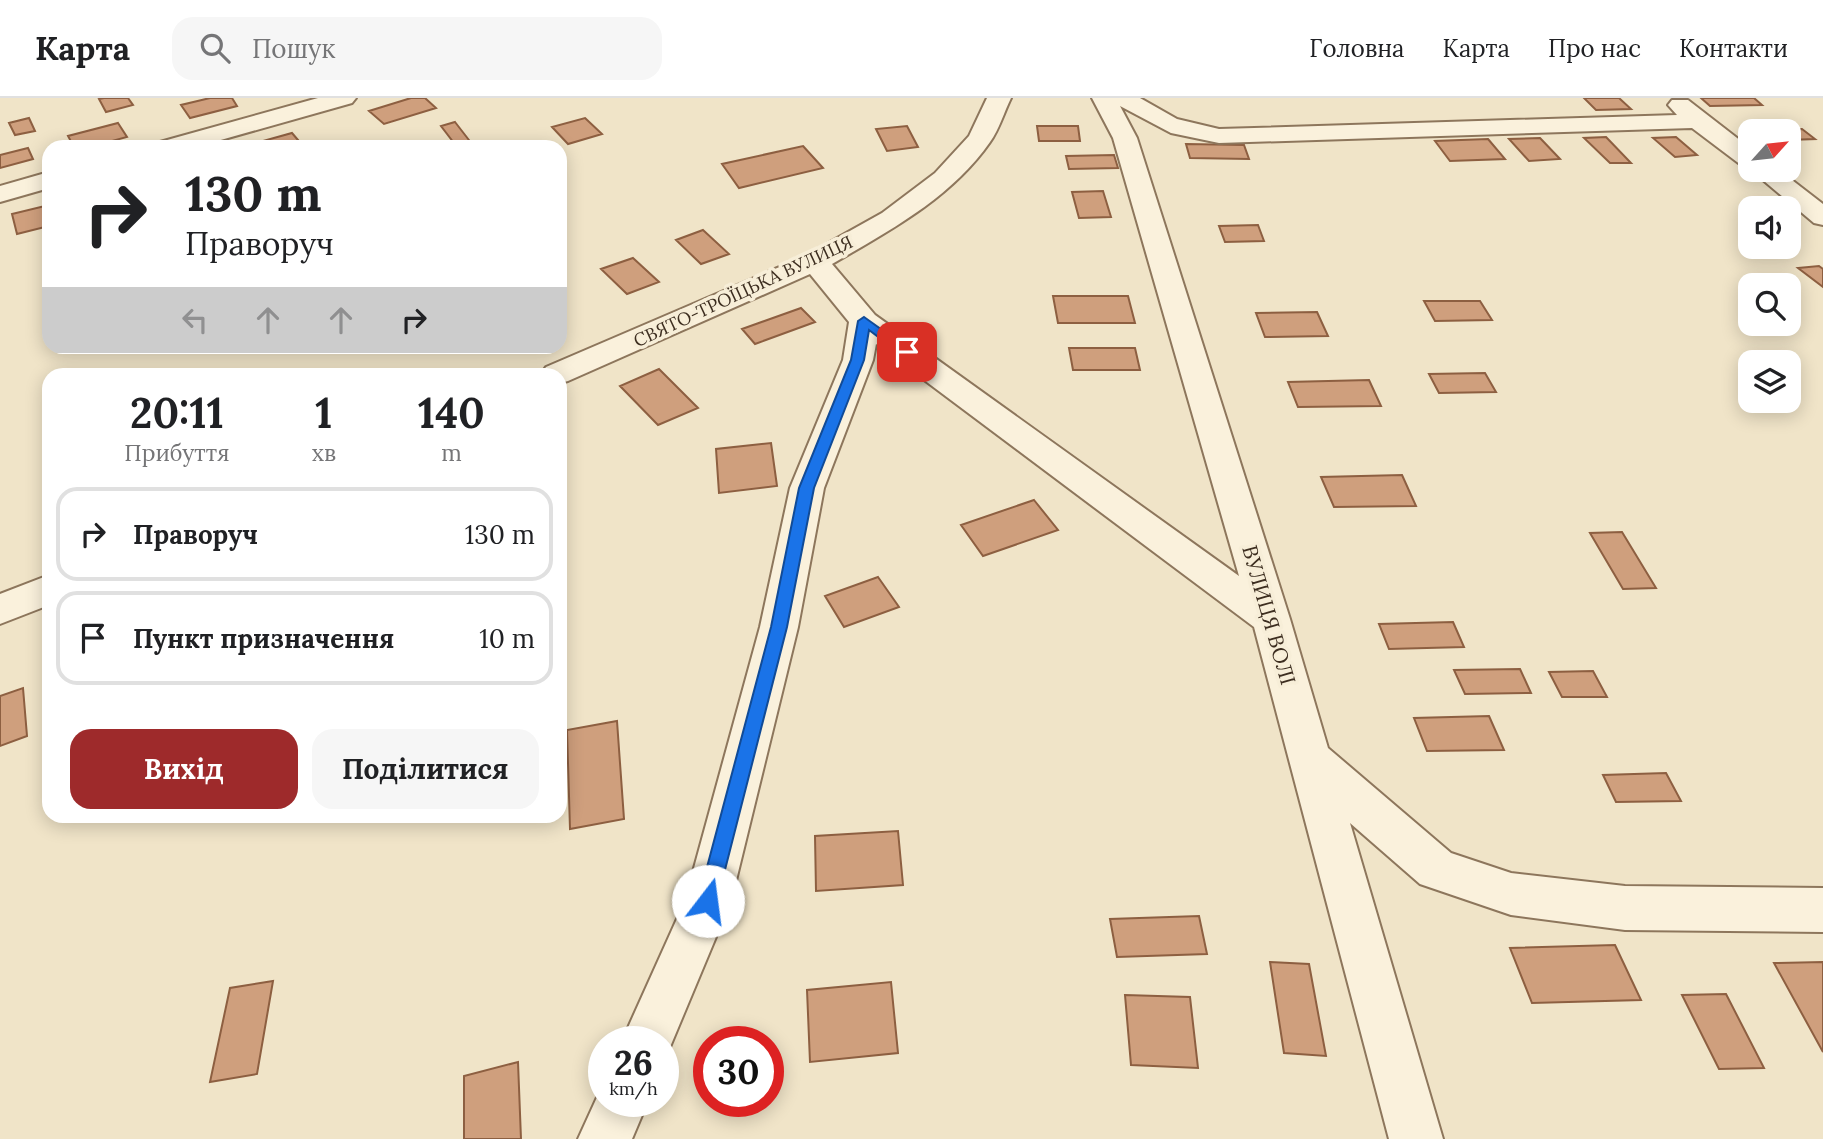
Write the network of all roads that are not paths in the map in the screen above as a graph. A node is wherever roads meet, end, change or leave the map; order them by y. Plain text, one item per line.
1 (344, 98) edge
2 (999, 98) edge
3 (1104, 98) edge
4 (1124, 98) edge
5 (1673, 98) edge
6 (1698, 121) junction
7 (194, 140) edge
8 (1738, 151) edge
9 (42, 182) edge
10 (1779, 182) edge
11 (0, 194) edge
12 (1823, 217) edge
13 (815, 262) junction
14 (864, 321) junction
15 (567, 370) edge
16 (42, 592) edge
17 (0, 610) edge
18 (1271, 619) junction
19 (1310, 758) junction
20 (1823, 910) edge
21 (654, 1026) edge
22 (615, 1117) edge
23 (605, 1139) edge
24 (1416, 1139) edge

1 - 7 street
2 - 13 street, СВЯТО-ТРОЇЦЬКА ВУЛИЦЯ
3 - 18 street, ВУЛИЦЯ ВОЛІ
4 - 6 street
5 - 6 street
6 - 8 street
9 - 11 street
10 - 12 street
13 - 14 street
13 - 15 street, СВЯТО-ТРОЇЦЬКА ВУЛИЦЯ
14 - 18 street
14 - 21 street
16 - 17 street
18 - 19 street, ВУЛИЦЯ ВОЛІ
19 - 20 street
19 - 24 street, ВУЛИЦЯ ВОЛІ
22 - 23 street

